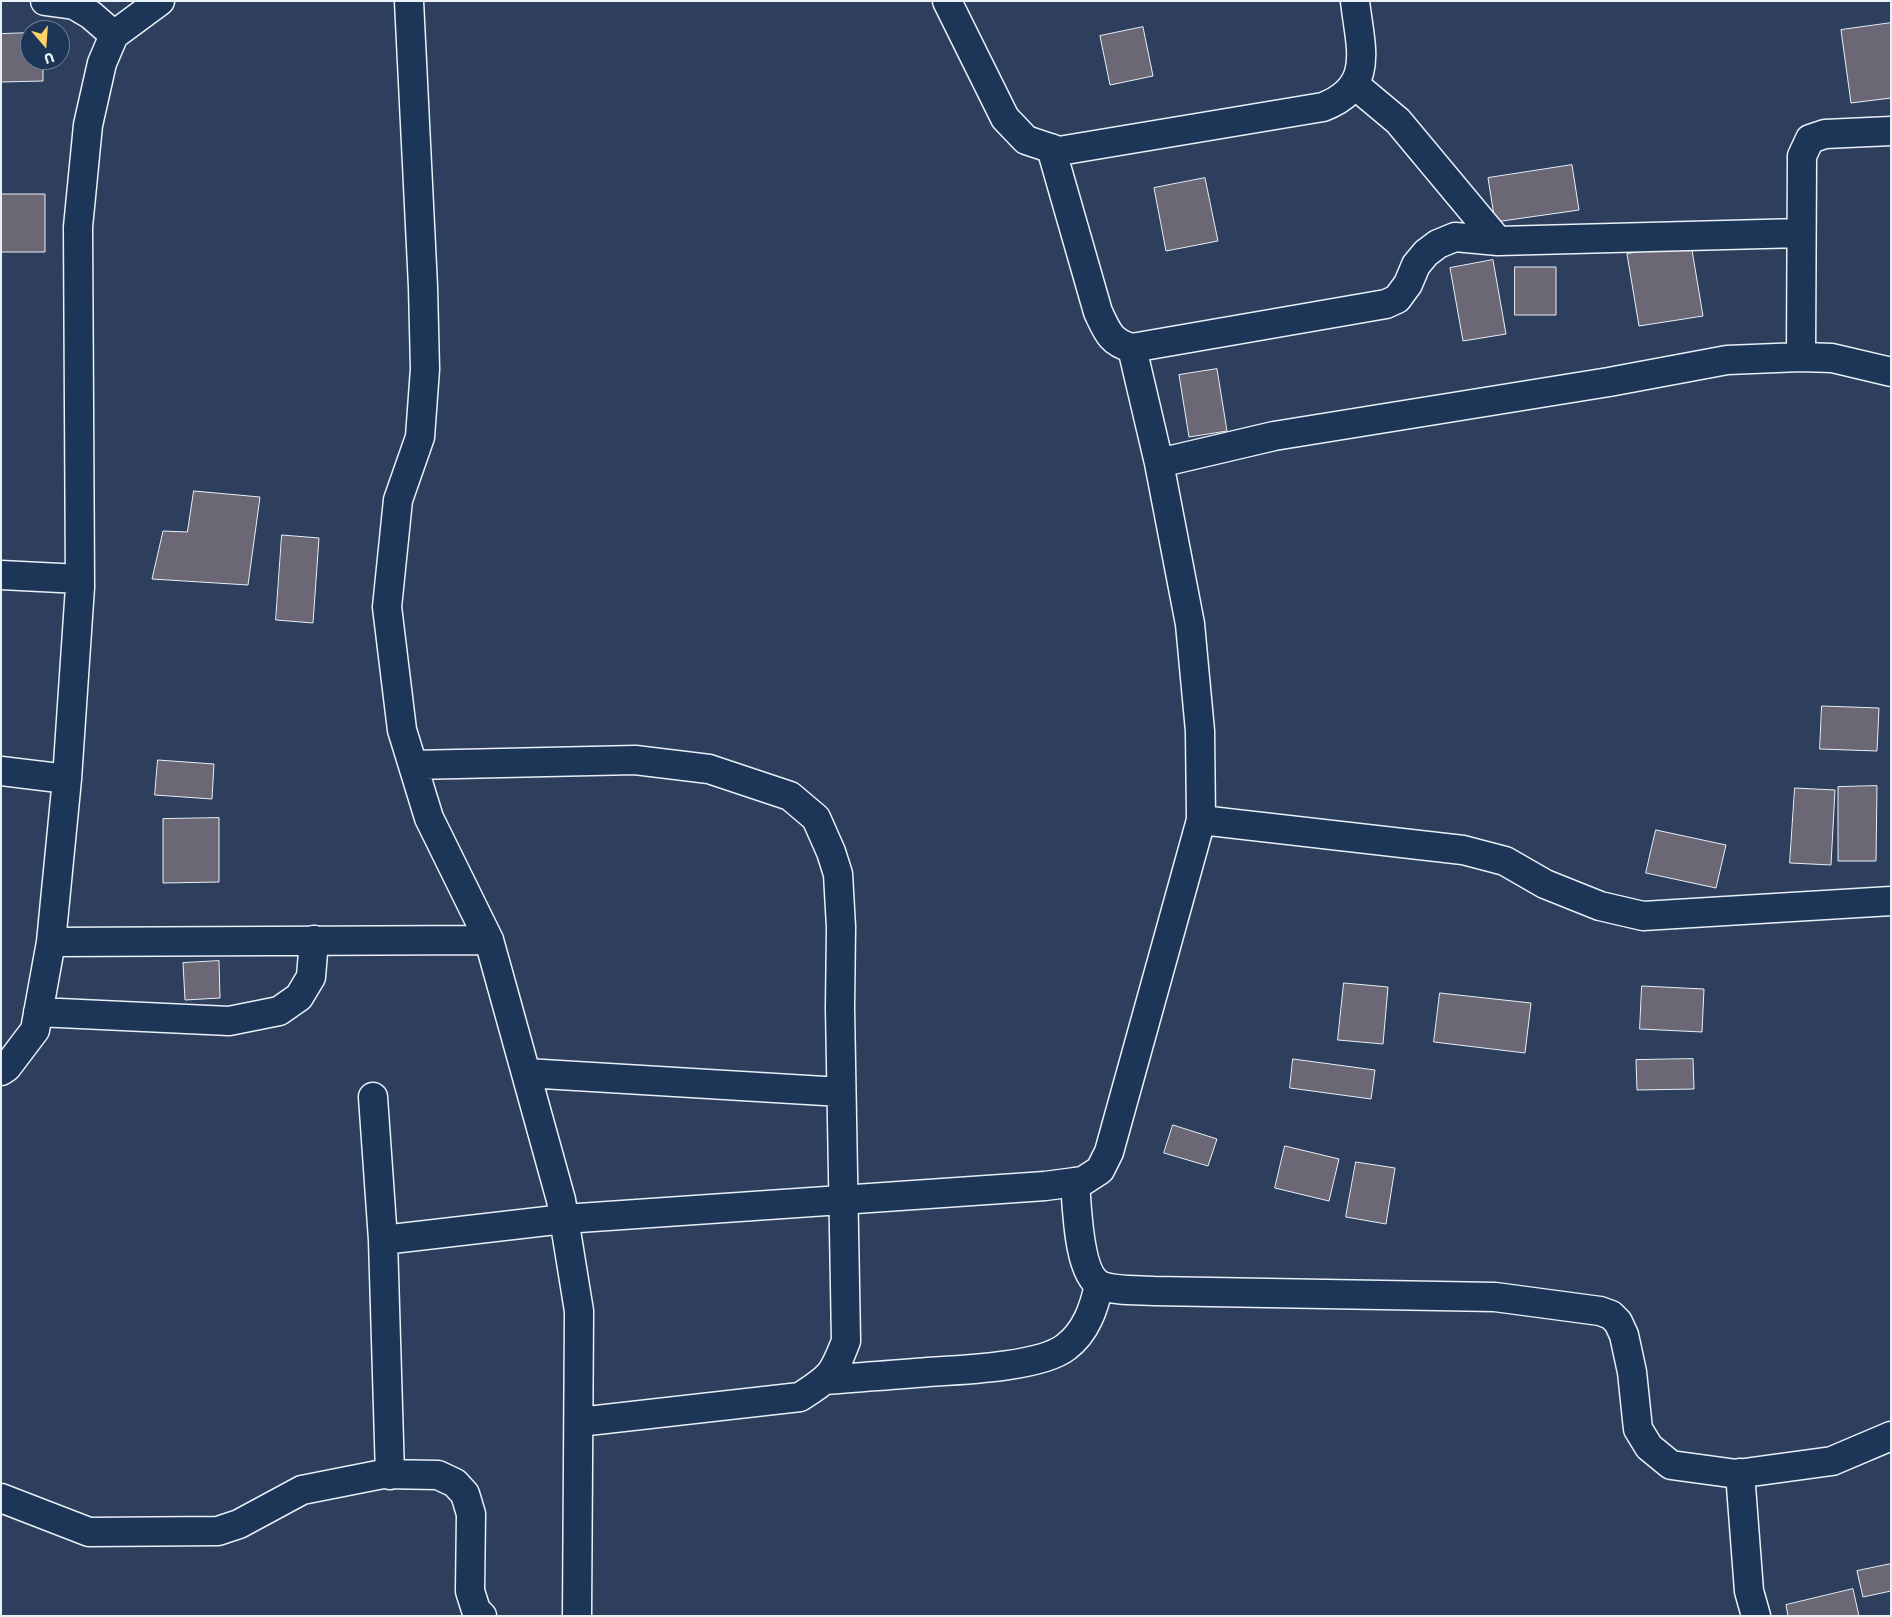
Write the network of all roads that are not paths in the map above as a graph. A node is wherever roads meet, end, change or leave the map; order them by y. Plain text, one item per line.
1 (45, 1) edge
2 (160, 1) edge
3 (409, 1) edge
4 (947, 1) edge
5 (1355, 1) edge
6 (114, 35) junction
7 (1356, 85) junction
8 (1891, 131) edge
9 (1051, 148) junction
10 (1801, 234) junction
11 (1498, 241) junction
12 (1132, 348) junction
13 (1801, 357) junction
14 (1891, 372) edge
15 (1159, 463) junction
16 (1, 575) edge
17 (80, 579) junction
18 (413, 765) junction
19 (1, 771) edge
20 (67, 779) junction
21 (1201, 820) junction
22 (1891, 900) edge
23 (314, 940) junction
24 (489, 940) junction
25 (51, 942) junction
26 (38, 1012) junction
27 (1, 1071) edge
28 (526, 1074) junction
29 (841, 1092) junction
30 (373, 1097) dead end
31 (1075, 1182) junction
32 (843, 1199) junction
33 (564, 1219) junction
34 (383, 1240) junction
35 (1099, 1285) junction
36 (826, 1380) junction
37 (579, 1422) junction
38 (1891, 1436) edge
39 (390, 1474) junction
40 (1740, 1474) junction
41 (1, 1498) edge
42 (573, 1615) edge
43 (482, 1616) edge
44 (1756, 1616) edge

1 - 6 street
2 - 6 street
3 - 18 street
4 - 9 street
5 - 7 street
6 - 17 street
7 - 9 street
7 - 11 street
8 - 10 street
9 - 12 street
10 - 11 street
10 - 13 street
11 - 12 street
12 - 15 street
13 - 14 street
13 - 15 street
15 - 21 street
16 - 17 street
17 - 20 street
18 - 24 street
18 - 29 street
19 - 20 street
20 - 25 street
21 - 22 street
21 - 31 street
23 - 24 street
23 - 25 street
23 - 26 street
24 - 28 street
25 - 26 street
26 - 27 street
28 - 29 street
28 - 33 street
29 - 32 street
30 - 34 street
31 - 32 street
31 - 35 street
32 - 33 street
32 - 36 street
33 - 34 street
33 - 37 street
34 - 39 street
35 - 36 street
35 - 40 street
36 - 37 street
37 - 42 street
38 - 40 street
39 - 41 street
39 - 43 street
40 - 44 street

